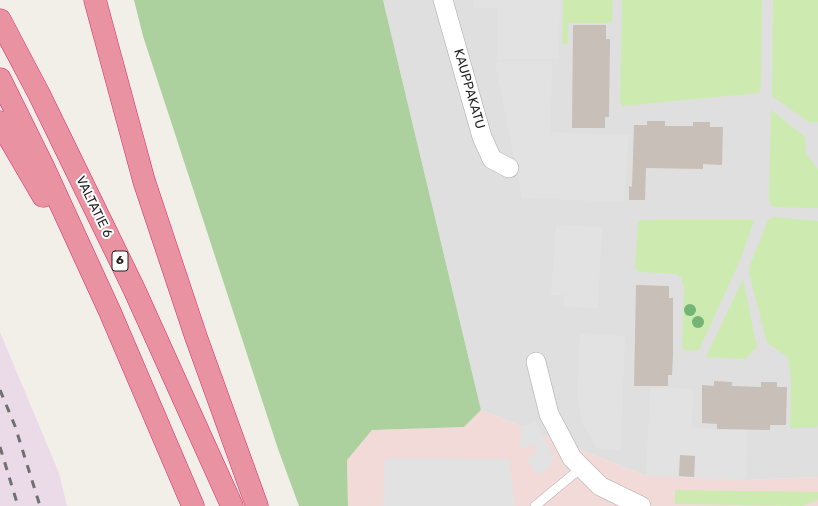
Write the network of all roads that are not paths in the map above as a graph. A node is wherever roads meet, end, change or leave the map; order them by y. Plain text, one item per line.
1 (96, 0) edge
2 (443, 0) edge
3 (0, 20) edge
4 (0, 79) edge
5 (0, 122) edge
6 (509, 168) dead end
7 (110, 312) junction
8 (536, 362) dead end
9 (581, 468) junction
10 (193, 506) edge
11 (232, 506) edge
12 (257, 506) edge
13 (535, 506) edge
14 (641, 506) edge

1 - 12 highway
2 - 6 street, KAUPPAKATU
3 - 11 highway, VALTATIE 6 / 6
4 - 7 highway, 6
5 - 7 highway
7 - 10 highway, 6
8 - 9 street
9 - 13 lane
9 - 14 street

